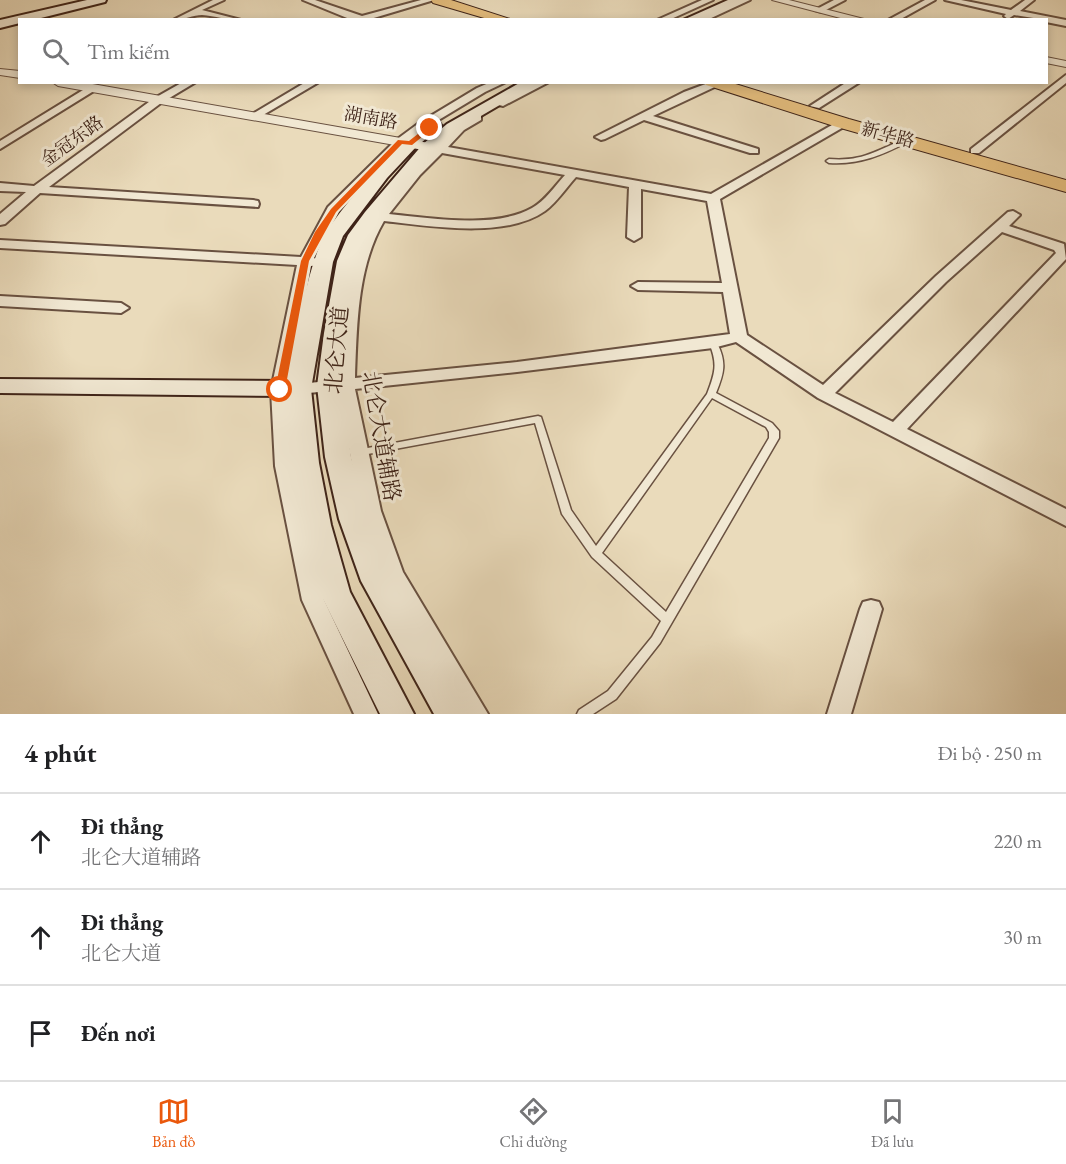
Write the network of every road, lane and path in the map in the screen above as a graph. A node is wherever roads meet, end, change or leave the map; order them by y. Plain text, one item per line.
1 (100, 0) edge
2 (116, 0) edge
3 (220, 0) edge
4 (307, 0) edge
5 (429, 0) edge
6 (709, 0) edge
7 (718, 0) edge
8 (738, 0) edge
9 (747, 0) edge
10 (777, 0) edge
11 (841, 0) edge
12 (931, 0) edge
13 (949, 0) edge
14 (1030, 0) edge
15 (819, 10) junction
16 (199, 12) junction
17 (1014, 12) junction
18 (31, 18) edge
19 (42, 18) edge
20 (182, 18) edge
21 (228, 18) edge
22 (355, 18) edge
23 (362, 18) edge
24 (485, 18) edge
25 (499, 18) edge
26 (666, 18) edge
27 (676, 18) edge
28 (693, 18) edge
29 (704, 18) edge
30 (854, 18) edge
31 (896, 18) edge
32 (1005, 18) edge
33 (1042, 18) edge
34 (1048, 19) edge
35 (18, 21) edge
36 (18, 23) edge
37 (1066, 23) edge
38 (0, 26) edge
39 (1048, 60) edge
40 (1066, 64) edge
41 (0, 72) edge
42 (18, 75) edge
43 (1066, 78) edge
44 (71, 84) edge
45 (187, 84) edge
46 (310, 84) edge
47 (496, 84) edge
48 (510, 84) edge
49 (529, 84) edge
50 (540, 84) edge
51 (716, 84) edge
52 (722, 84) edge
53 (723, 84) edge
54 (852, 84) edge
55 (91, 87) edge
56 (157, 101) junction
57 (815, 106) junction
58 (254, 116) junction
59 (643, 116) junction
60 (843, 123) junction
61 (601, 137) dead end
62 (907, 140) junction
63 (405, 143) junction
64 (0, 146) edge
65 (434, 148) junction
66 (754, 151) dead end
67 (975, 151) junction
68 (829, 161) dead end
69 (573, 173) junction
70 (1066, 177) edge
71 (635, 184) junction
72 (1066, 186) edge
73 (0, 187) edge
74 (36, 190) junction
75 (713, 198) junction
76 (253, 204) dead end
77 (1013, 215) dead end
78 (376, 217) junction
79 (0, 221) edge
80 (1000, 227) junction
81 (634, 237) dead end
82 (0, 244) edge
83 (314, 262) junction
84 (638, 286) dead end
85 (730, 288) junction
86 (0, 301) edge
87 (121, 308) dead end
88 (739, 337) junction
89 (712, 343) junction
90 (338, 385) junction
91 (0, 386) edge
92 (290, 389) junction
93 (711, 394) junction
94 (824, 394) junction
95 (895, 431) junction
96 (348, 455) junction
97 (1066, 518) edge
98 (596, 554) junction
99 (871, 609) dead end
100 (668, 621) junction
101 (366, 714) edge
102 (397, 714) edge
103 (452, 714) edge
104 (476, 714) edge
105 (583, 714) edge
106 (839, 714) edge

1 - 18 main road
2 - 19 main road
3 - 16 street
4 - 22 street
5 - 23 street
5 - 24 main road
5 - 25 main road
6 - 26 street
7 - 27 main road
8 - 28 main road
9 - 29 street
10 - 15 street
11 - 15 street
12 - 31 street
13 - 17 street
14 - 17 street
15 - 30 street
16 - 20 street
16 - 21 street
17 - 32 street
17 - 33 street
34 - 37 street
35 - 38 main road
36 - 38 main road
39 - 40 street
41 - 42 street
43 - 67 street
44 - 55 street, 湖南路
45 - 56 street, 金冠东路
46 - 58 street
47 - 63 street
48 - 63 main road, 北仑大道
49 - 65 main road, 北仑大道
50 - 65 street
51 - 59 street
52 - 60 main road, 新华路
53 - 57 main road, 新华路
54 - 57 street
55 - 56 street, 湖南路
55 - 64 street
56 - 58 street, 湖南路
56 - 74 street, 金冠东路
57 - 67 main road, 新华路
58 - 63 street, 湖南路
59 - 61 street
59 - 66 street
60 - 62 main road, 新华路
60 - 75 street
62 - 68 lane
62 - 72 main road, 新华路
63 - 65 street, 湖南路
63 - 83 main road, 北仑大道
65 - 69 street, 湖南路
65 - 78 main road, 北仑大道
67 - 70 main road, 新华路
69 - 71 street, 湖南路
69 - 78 street
71 - 75 street, 湖南路
71 - 81 street
73 - 74 street
74 - 76 street
74 - 79 street, 金冠东路
75 - 85 street
77 - 80 street
78 - 90 main road, 北仑大道
80 - 94 street
80 - 95 street
82 - 83 street
83 - 92 main road, 北仑大道
84 - 85 street
85 - 88 street
86 - 87 street
88 - 89 street
88 - 94 street
89 - 90 street
89 - 93 lane
90 - 92 street
90 - 96 main road, 北仑大道
91 - 92 main road
92 - 101 street
92 - 102 main road, 北仑大道
93 - 98 lane
93 - 100 lane
94 - 95 street
95 - 97 street
96 - 98 lane
96 - 103 main road, 北仑大道
96 - 104 street, 北仑大道辅路
98 - 100 lane
99 - 106 street
100 - 105 lane

